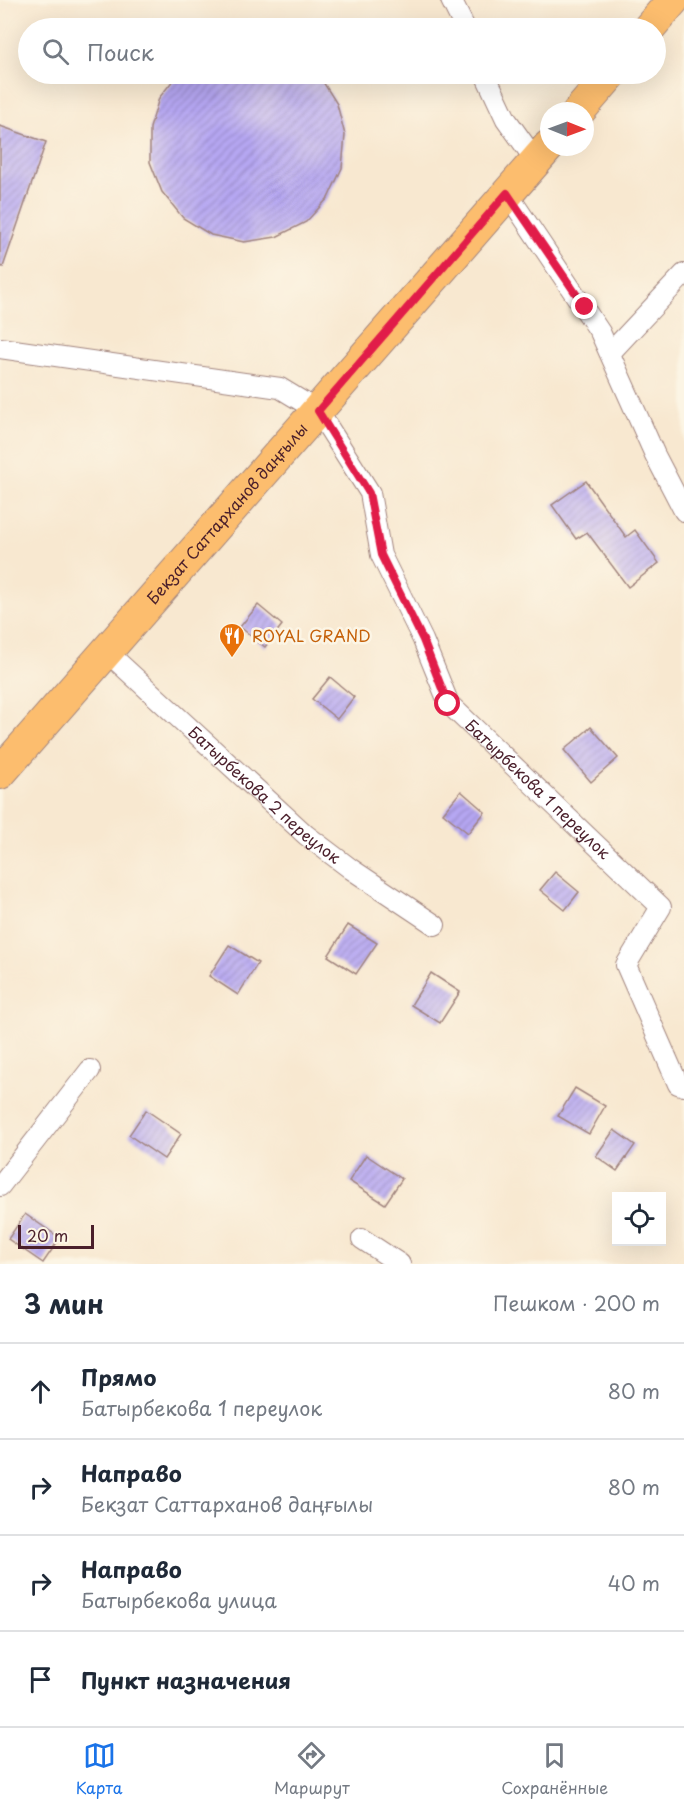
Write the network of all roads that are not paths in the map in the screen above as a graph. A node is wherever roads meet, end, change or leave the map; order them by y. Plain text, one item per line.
1 (451, 0) edge
2 (673, 0) edge
3 (460, 18) edge
4 (658, 18) edge
5 (490, 84) edge
6 (602, 84) edge
7 (587, 102) edge
8 (540, 151) edge
9 (541, 156) edge
10 (507, 193) junction
11 (684, 274) edge
12 (0, 348) edge
13 (610, 353) junction
14 (318, 411) junction
15 (684, 511) edge
16 (106, 651) junction
17 (0, 773) edge
18 (435, 925) dead end
19 (90, 1070) dead end
20 (684, 1086) edge
21 (0, 1186) edge
22 (362, 1239) dead end
23 (400, 1264) edge

1 - 3 street
2 - 4 main road
5 - 8 street
6 - 7 main road
9 - 10 main road, Бекзат Саттарханов даңғылы
10 - 13 street
10 - 14 main road, Бекзат Саттарханов даңғылы
11 - 13 street
12 - 14 street
13 - 15 street
14 - 16 main road, Бекзат Саттарханов даңғылы
14 - 20 street, Батырбекова 1 переулок
16 - 17 main road, Бекзат Саттарханов даңғылы
16 - 18 street, Батырбекова 2 переулок
19 - 21 street
22 - 23 street

